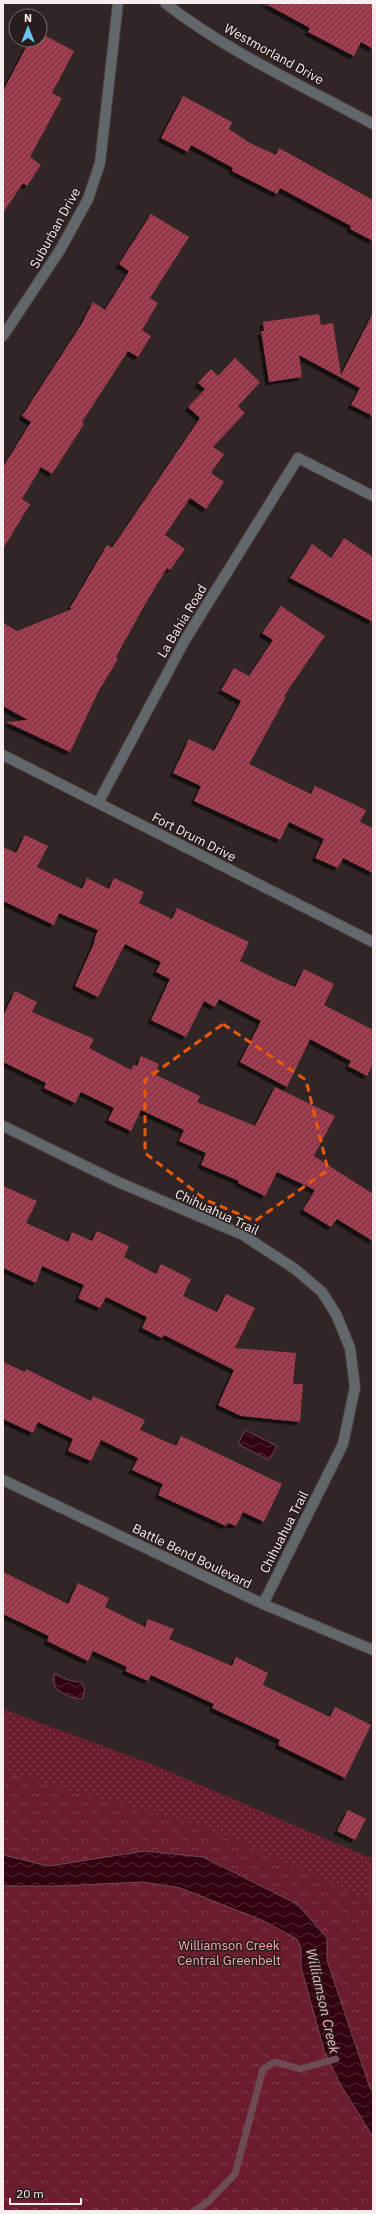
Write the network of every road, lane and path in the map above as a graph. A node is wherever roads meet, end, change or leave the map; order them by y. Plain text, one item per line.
1 (118, 3) edge
2 (165, 3) edge
3 (373, 124) edge
4 (3, 336) edge
5 (373, 496) edge
6 (3, 755) edge
7 (98, 803) junction
8 (373, 942) edge
9 (3, 1126) edge
10 (3, 1480) edge
11 (263, 1604) junction
12 (373, 1650) edge

1 - 4 street, Suburban Drive
2 - 3 street, Westmorland Drive
5 - 7 street, La Bahia Road
6 - 7 street, Fort Drum Drive
7 - 8 street, Fort Drum Drive
9 - 11 street, Chihuahua Trail
10 - 11 street, Battle Bend Boulevard
11 - 12 street, Battle Bend Boulevard

